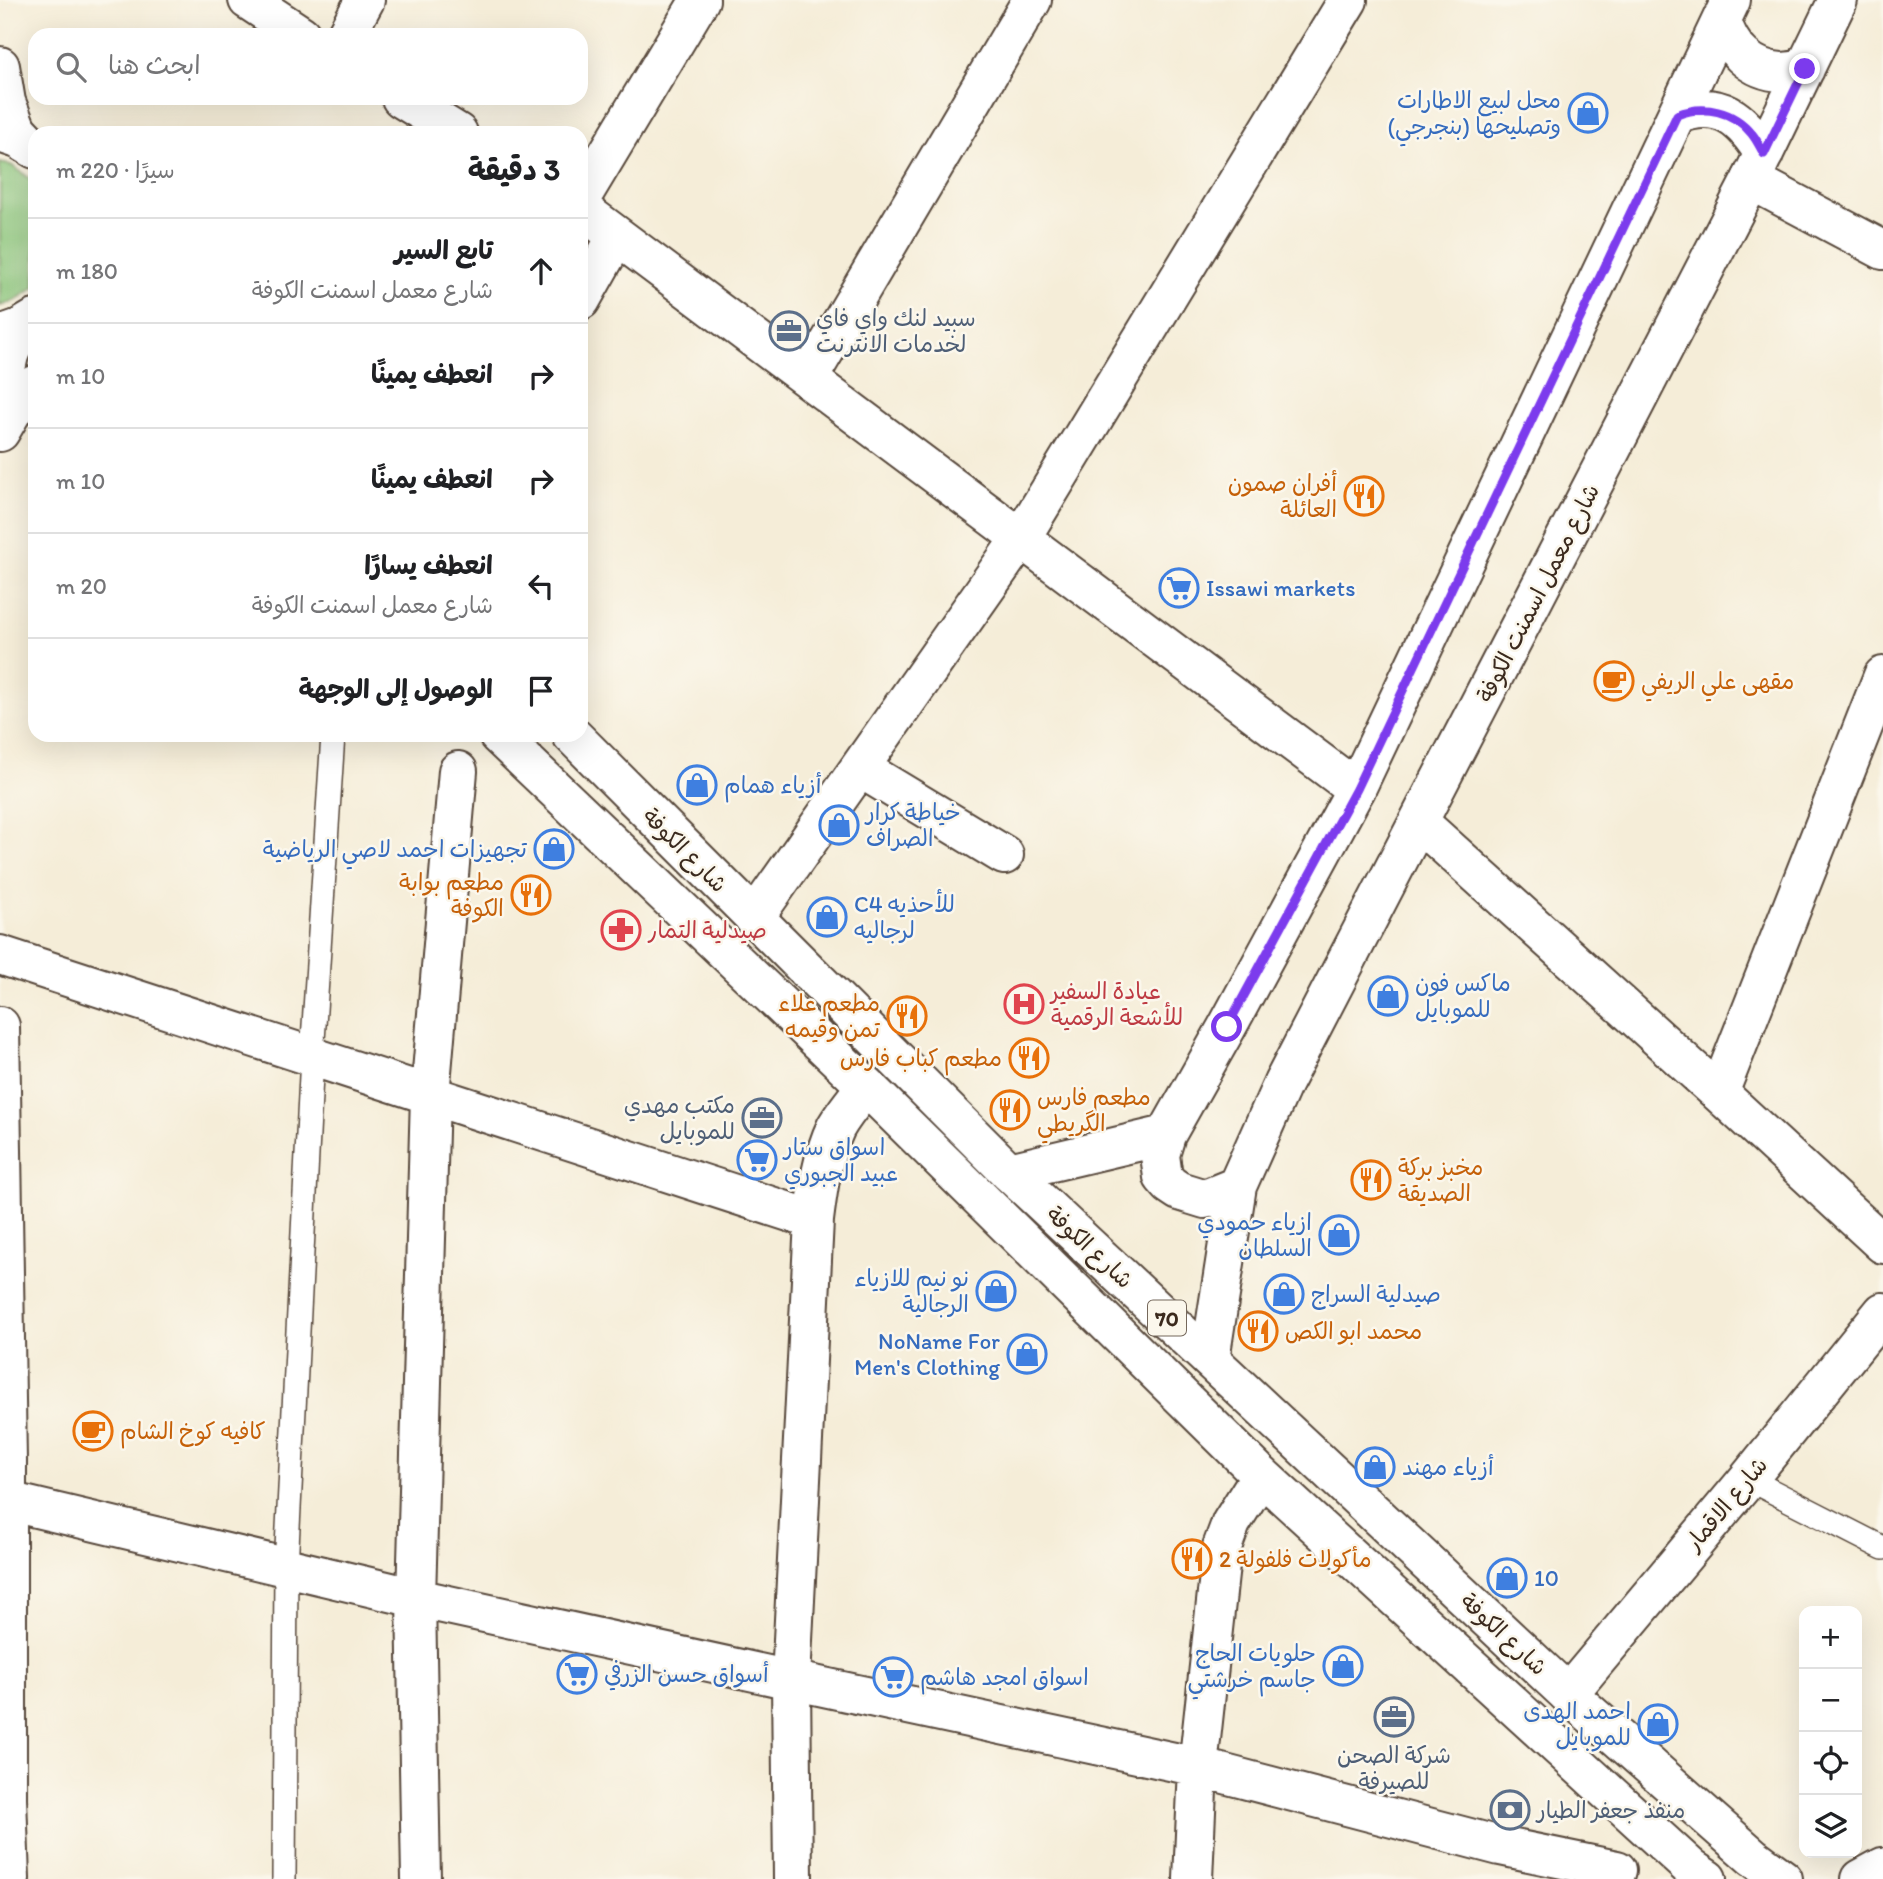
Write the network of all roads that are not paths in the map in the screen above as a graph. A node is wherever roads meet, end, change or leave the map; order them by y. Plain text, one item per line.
1 (247, 0) edge
2 (365, 0) edge
3 (700, 0) edge
4 (1032, 0) edge
5 (1348, 0) edge
6 (1838, 0) edge
7 (1729, 5) edge
8 (290, 28) edge
9 (350, 28) edge
10 (0, 66) edge
11 (1805, 69) junction
12 (412, 105) edge
13 (1677, 115) junction
14 (447, 126) edge
15 (23, 143) edge
16 (1757, 167) junction
17 (588, 186) edge
18 (588, 214) edge
19 (617, 236) junction
20 (1883, 250) edge
21 (588, 288) edge
22 (18, 328) edge
23 (808, 379) junction
24 (28, 393) edge
25 (0, 395) edge
26 (0, 432) edge
27 (1021, 538) junction
28 (1883, 676) edge
29 (333, 742) edge
30 (505, 742) edge
31 (579, 742) edge
32 (860, 768) junction
33 (458, 771) dead end
34 (1356, 789) junction
35 (1419, 822) junction
36 (1004, 855) dead end
37 (754, 918) junction
38 (0, 956) edge
39 (0, 1026) edge
40 (312, 1056) junction
41 (866, 1086) junction
42 (1719, 1093) junction
43 (430, 1095) junction
44 (1166, 1135) junction
45 (1009, 1172) junction
46 (1237, 1186) junction
47 (814, 1220) junction
48 (1883, 1244) edge
49 (1883, 1312) edge
50 (1210, 1359) junction
51 (1261, 1475) junction
52 (1748, 1479) junction
53 (7, 1501) junction
54 (1883, 1548) edge
55 (286, 1567) junction
56 (416, 1598) junction
57 (791, 1680) junction
58 (1568, 1694) junction
59 (1198, 1767) junction
60 (1883, 1867) edge
61 (10, 1879) edge
62 (284, 1879) edge
63 (421, 1879) edge
64 (793, 1879) edge
65 (1193, 1879) edge
66 (1614, 1879) edge
67 (1707, 1879) edge
68 (1783, 1879) edge
69 (1861, 1879) edge

1 - 8 main road
2 - 9 main road
3 - 17 main road
4 - 23 main road
5 - 27 main road
6 - 11 main road, شارع معمل اسمنت الكوفة
7 - 11 main road
7 - 13 main road
10 - 15 main road
11 - 16 main road, شارع معمل اسمنت الكوفة
12 - 14 main road
13 - 16 main road
13 - 34 main road
16 - 20 main road
16 - 35 main road, شارع معمل اسمنت الكوفة
18 - 19 main road
19 - 21 main road
19 - 23 main road
22 - 25 main road
23 - 27 main road
24 - 26 main road
27 - 32 main road
27 - 34 main road
28 - 42 main road
29 - 40 lane
30 - 41 main road, شارع الكوفة / 70
31 - 37 main road, شارع الكوفة / 70
32 - 36 main road
32 - 37 main road
33 - 43 main road
34 - 44 main road
35 - 42 main road
35 - 46 main road, شارع معمل اسمنت الكوفة
37 - 45 main road, شارع الكوفة / 70
38 - 40 main road
39 - 53 main road
40 - 43 main road
40 - 55 lane
41 - 47 main road
41 - 51 main road, شارع الكوفة / 70
42 - 48 main road
43 - 47 main road
43 - 56 main road
44 - 45 main road
44 - 46 main road
45 - 50 main road, شارع الكوفة / 70
46 - 50 main road, شارع معمل اسمنت الكوفة
47 - 57 main road
49 - 52 main road, شارع الاقمار
50 - 58 main road, شارع الكوفة / 70
51 - 59 main road
51 - 67 main road, شارع الكوفة / 70
52 - 54 lane
52 - 58 main road, شارع الاقمار
53 - 55 main road
53 - 61 main road
55 - 56 main road
55 - 62 lane
56 - 57 main road
56 - 63 main road
57 - 59 main road
57 - 64 main road
58 - 68 main road, شارع الكوفة / 70
59 - 65 main road
59 - 66 main road
60 - 69 main road

